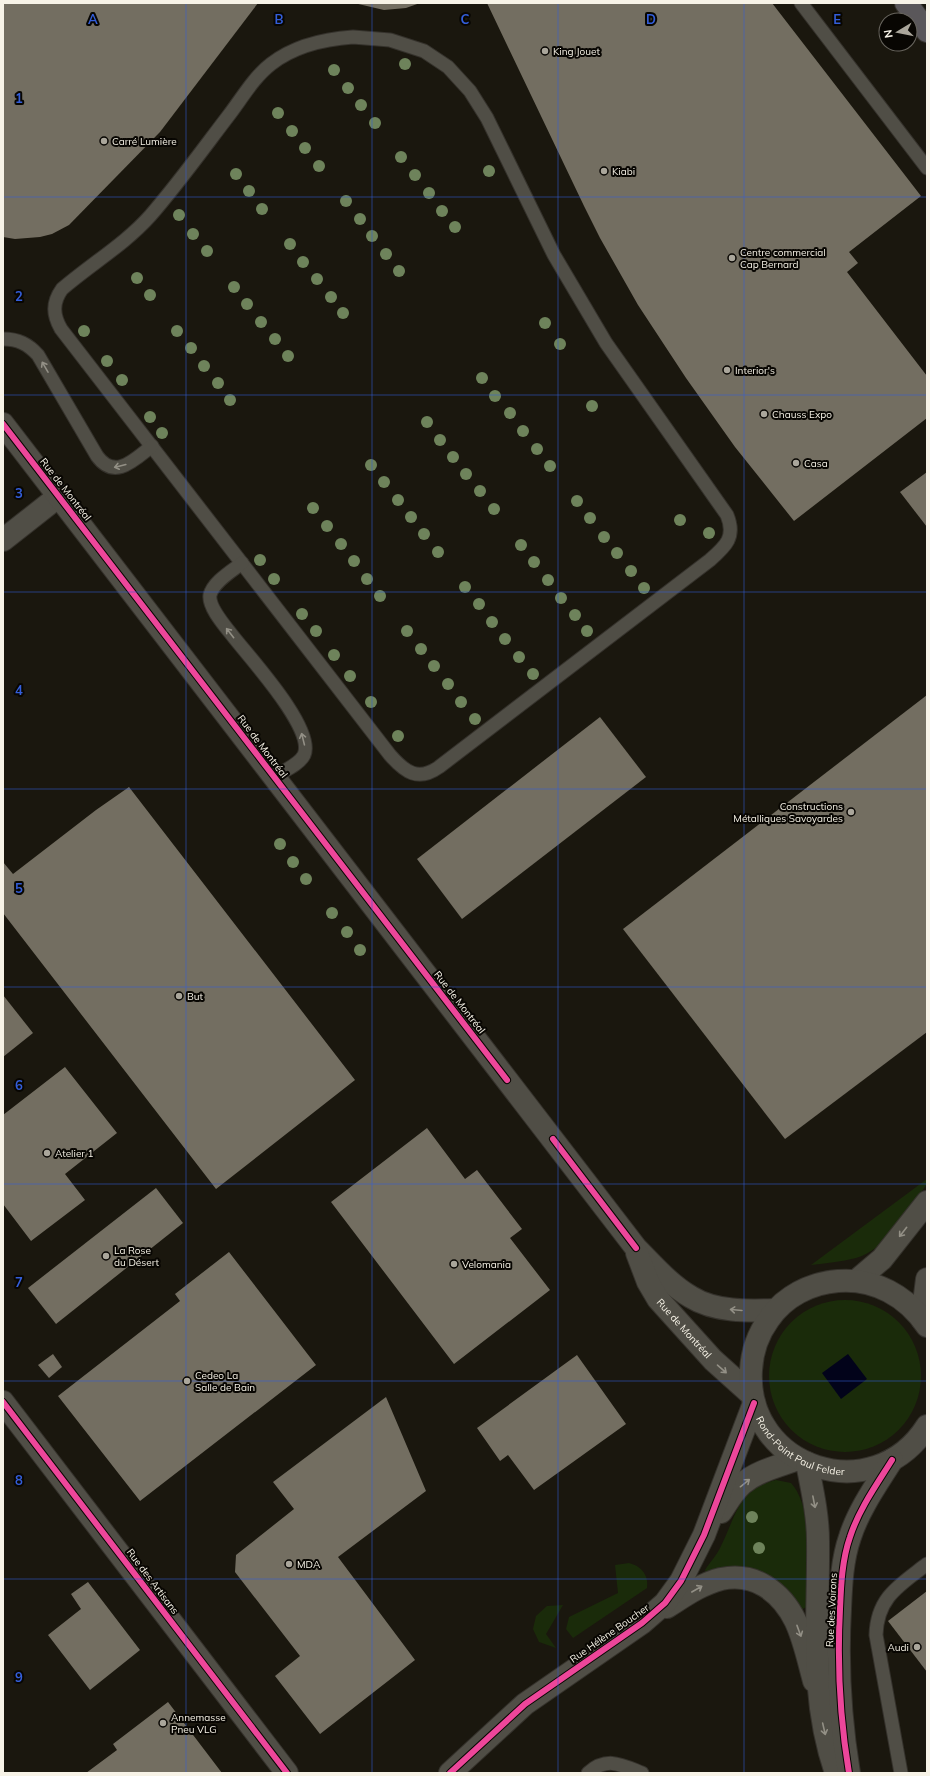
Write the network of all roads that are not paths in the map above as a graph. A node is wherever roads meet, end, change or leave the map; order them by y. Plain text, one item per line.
1 (801, 3) edge
2 (906, 3) edge
3 (927, 31) edge
4 (927, 168) edge
5 (3, 339) edge
6 (3, 424) edge
7 (152, 446) junction
8 (59, 496) junction
9 (3, 540) edge
10 (242, 563) junction
11 (274, 777) junction
12 (927, 1202) edge
13 (636, 1248) junction
14 (927, 1279) edge
15 (856, 1281) junction
16 (775, 1310) junction
17 (925, 1322) edge
18 (753, 1399) junction
19 (3, 1402) edge
20 (925, 1431) edge
21 (892, 1460) junction
22 (802, 1461) junction
23 (704, 1535) junction
24 (927, 1564) edge
25 (652, 1616) junction
26 (819, 1699) junction
27 (286, 1773) edge
28 (450, 1773) edge
29 (588, 1773) edge
30 (642, 1773) edge
31 (836, 1773) edge
32 (848, 1773) edge
33 (901, 1773) edge

1 - 4 lane
2 - 3 main road
7 -> 5 lane
6 - 8 street, Rue de Montréal
7 - 10 lane
7 - 10 lane
8 - 9 street
8 - 11 street, Rue de Montréal
11 -> 10 lane
11 - 13 street, Rue de Montréal
12 -> 15 street
16 -> 13 street, Rue de Montréal
13 -> 18 street, Rue de Montréal
14 - 17 street
15 - 16 street, Rond-Point Paul Felder
15 - 17 street, Rond-Point Paul Felder
16 - 18 street, Rond-Point Paul Felder
18 - 22 street, Rond-Point Paul Felder
18 - 23 street, Rue Hélène Boucher
19 - 27 street, Rue des Artisans
20 - 21 street, Rond-Point Paul Felder
21 - 22 street, Rond-Point Paul Felder
21 - 32 street, Rue des Voirons
23 -> 22 street, Rue Hélène Boucher
22 -> 26 street, Rue des Voirons
23 - 25 street, Rue Hélène Boucher
24 - 33 lane
25 -> 26 street, Rue Hélène Boucher
25 - 28 street, Rue Hélène Boucher
26 -> 31 street, Rue des Voirons
29 - 30 lane

